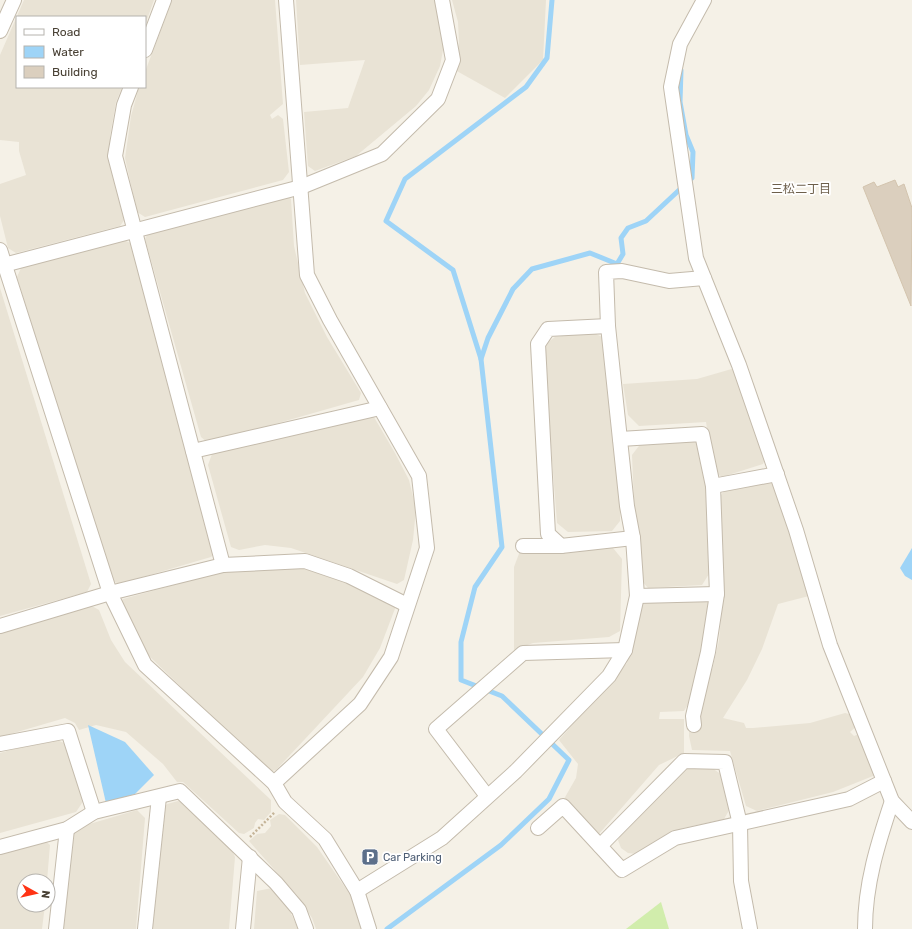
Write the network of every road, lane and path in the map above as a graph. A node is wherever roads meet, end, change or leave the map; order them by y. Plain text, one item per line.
1 (14, 0) edge
2 (164, 0) edge
3 (286, 0) edge
4 (442, 0) edge
5 (704, 0) edge
6 (0, 31) edge
7 (146, 47) edge
8 (131, 88) edge
9 (301, 188) junction
10 (136, 232) junction
11 (0, 250) edge
12 (3, 266) edge
13 (704, 278) junction
14 (608, 326) junction
15 (380, 408) junction
16 (620, 438) junction
17 (193, 451) junction
18 (777, 474) junction
19 (713, 486) junction
20 (633, 538) junction
21 (523, 546) dead end
22 (561, 546) junction
23 (223, 565) junction
24 (110, 593) junction
25 (717, 594) junction
26 (637, 596) junction
27 (407, 605) junction
28 (0, 626) edge
29 (625, 650) junction
30 (694, 725) dead end
31 (0, 744) edge
32 (884, 782) junction
33 (274, 783) junction
34 (487, 796) junction
35 (159, 797) junction
36 (892, 801) junction
37 (285, 802) junction
38 (94, 812) junction
39 (912, 822) edge
40 (740, 824) junction
41 (538, 828) dead end
42 (67, 829) junction
43 (600, 846) junction
44 (0, 847) edge
45 (245, 852) junction
46 (357, 892) junction
47 (56, 929) edge
48 (146, 929) edge
49 (243, 929) edge
50 (306, 929) edge
51 (369, 929) edge
52 (750, 929) edge
53 (865, 929) edge

1 - 6 street
2 - 7 street
3 - 9 street
4 - 9 street
5 - 13 street
8 - 10 street
9 - 10 street
9 - 15 street
10 - 12 street
10 - 17 street
11 - 12 street
12 - 24 street
13 - 14 street
13 - 18 street
14 - 16 street
14 - 22 street
15 - 17 street
15 - 27 street
16 - 19 street
16 - 20 street
17 - 23 street
18 - 19 street
18 - 32 street
19 - 25 street
20 - 22 street
20 - 26 street
21 - 22 street
23 - 24 street
23 - 27 street
24 - 28 street
24 - 33 street
25 - 26 street
25 - 30 street
26 - 29 street
27 - 33 street
29 - 34 street
29 - 34 street
31 - 38 street
32 - 36 street
32 - 40 street
33 - 37 street
34 - 46 street
35 - 38 street
35 - 45 street
35 - 48 street
36 - 39 street
36 - 53 street
37 - 45 path
37 - 46 street
38 - 42 street
40 - 43 street
40 - 43 street
40 - 52 street
41 - 43 street
42 - 44 street
42 - 47 street
45 - 49 street
45 - 50 street
46 - 51 street

